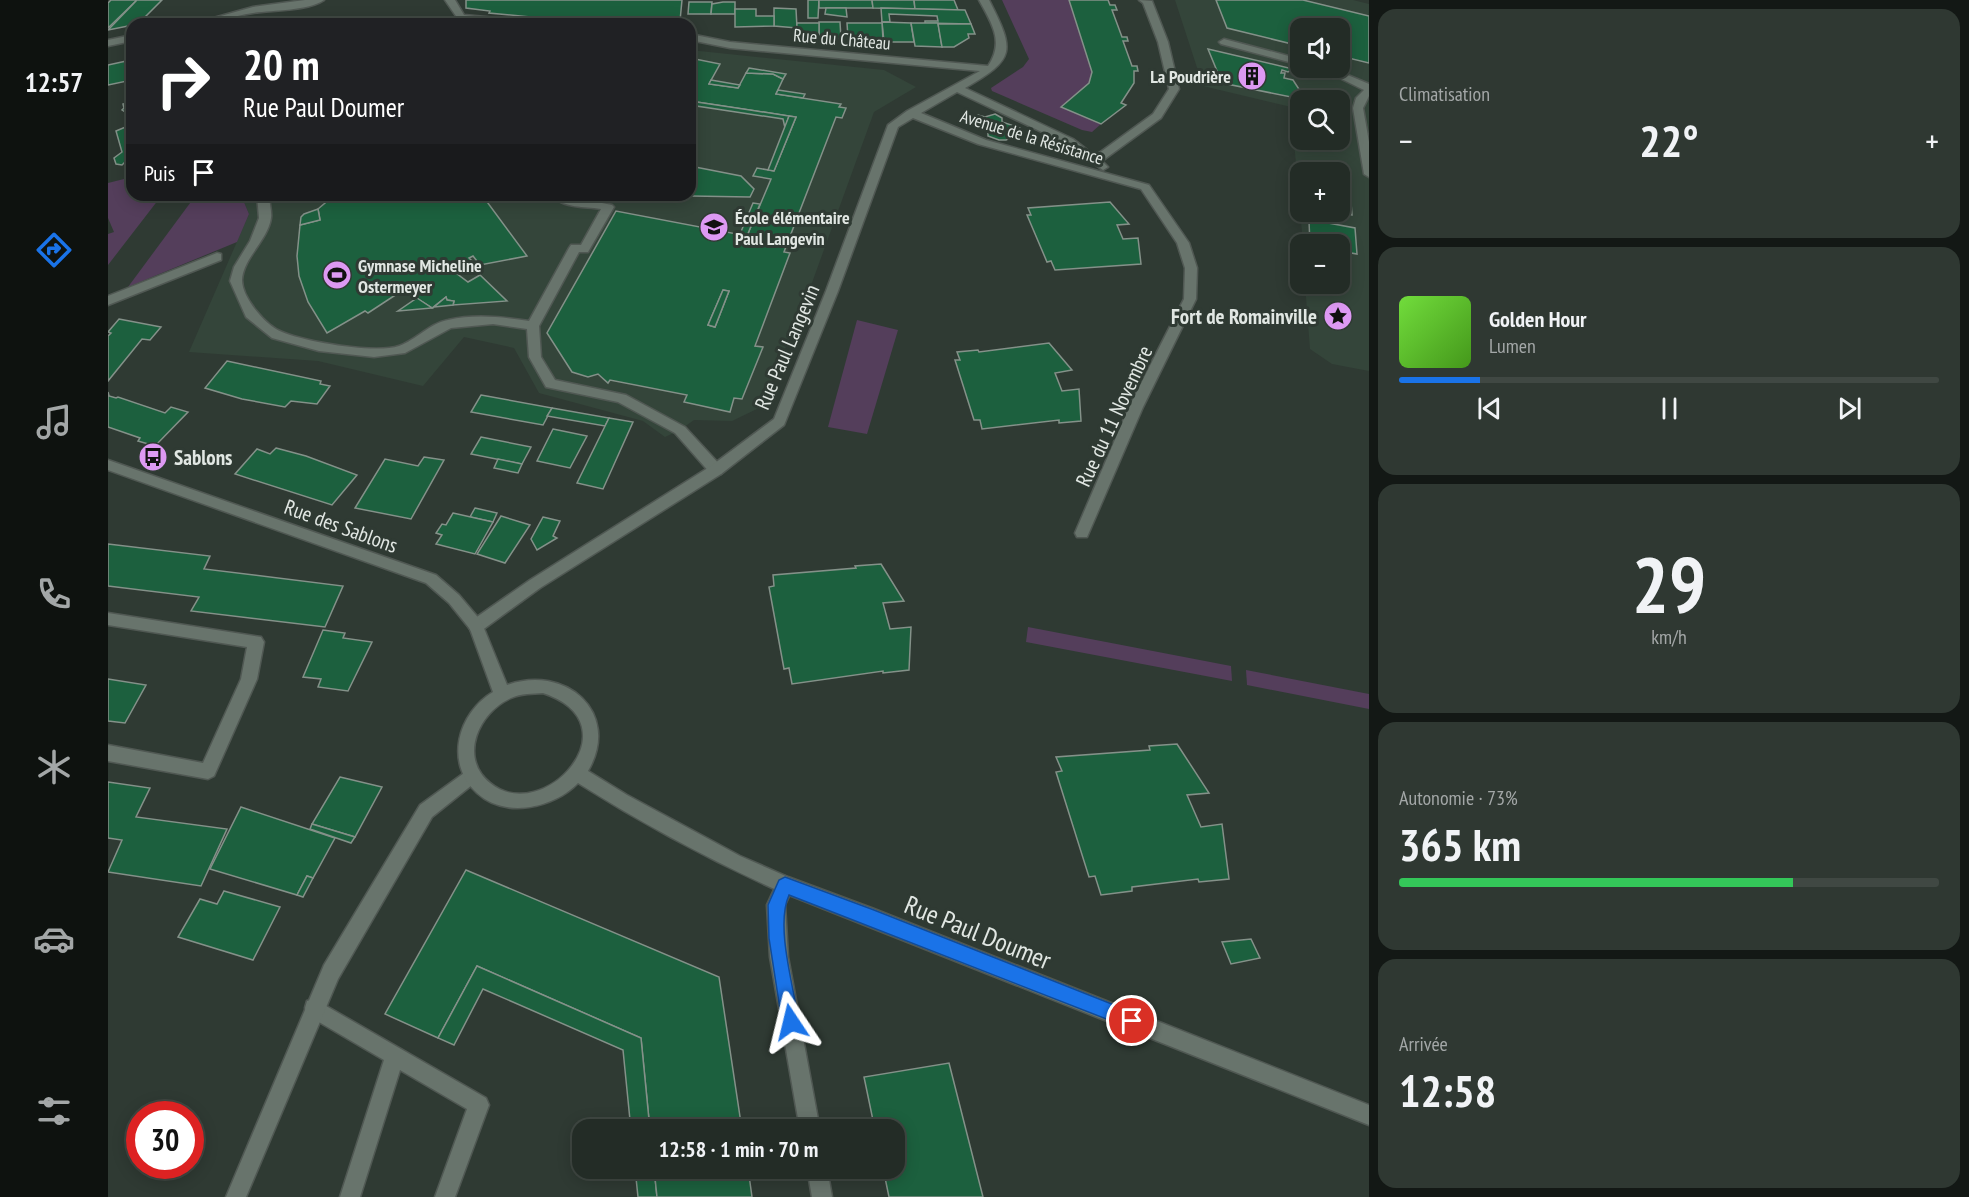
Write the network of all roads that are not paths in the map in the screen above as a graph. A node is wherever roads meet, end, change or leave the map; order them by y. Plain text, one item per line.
1 (247, 0) edge
2 (265, 0) edge
3 (319, 0) edge
4 (450, 0) edge
5 (984, 0) edge
6 (1144, 0) edge
7 (253, 10) junction
8 (221, 18) edge
9 (248, 18) edge
10 (478, 18) edge
11 (696, 38) edge
12 (126, 39) edge
13 (1224, 42) dead end
14 (108, 43) edge
15 (1290, 59) edge
16 (991, 69) junction
17 (1344, 78) edge
18 (958, 88) junction
19 (1369, 90) edge
20 (911, 113) junction
21 (1096, 160) junction
22 (1369, 174) edge
23 (1116, 180) junction
24 (1145, 187) joint
25 (264, 201) edge
26 (571, 201) edge
27 (217, 257) dead end
28 (108, 301) edge
29 (533, 326) junction
30 (108, 465) edge
31 (716, 470) junction
32 (1082, 532) dead end
33 (108, 619) edge
34 (476, 626) junction
35 (502, 694) junction
36 (108, 753) edge
37 (578, 774) junction
38 (471, 776) junction
39 (785, 885) junction
40 (315, 1008) junction
41 (395, 1056) junction
42 (1369, 1115) edge
43 (808, 1119) edge
44 (819, 1179) edge
45 (236, 1197) edge
46 (350, 1197) edge
47 (445, 1197) edge
48 (822, 1197) edge

1 - 7 street
2 - 7 street
3 - 7 street
4 - 10 street
5 - 16 street
6 - 21 street
7 - 8 street
7 - 9 street
11 - 16 street, Rue du Château
12 - 14 street
13 - 15 street
16 - 18 street, Rue Paul Langevin
17 - 19 street
18 - 20 street, Rue Paul Langevin
18 - 21 street
19 - 22 street
20 - 23 street, Avenue de la Résistance
20 - 31 street, Rue Paul Langevin
21 - 23 street
23 - 24 street, Avenue de la Résistance
24 - 32 street, Rue du 11 Novembre
25 - 29 street
26 - 29 street
27 - 28 street
29 - 31 street
30 - 34 street, Rue des Sablons
31 - 34 street, Rue Paul Langevin
33 - 36 street
34 - 35 street, Rue des Sablons
35 - 37 street
35 - 38 street
37 - 38 street
37 - 39 street, Rue Paul Doumer
38 - 40 street
39 - 42 street, Rue Paul Doumer
39 - 43 street
40 - 41 street
40 - 45 street
41 - 46 street
41 - 47 street
44 - 48 street

